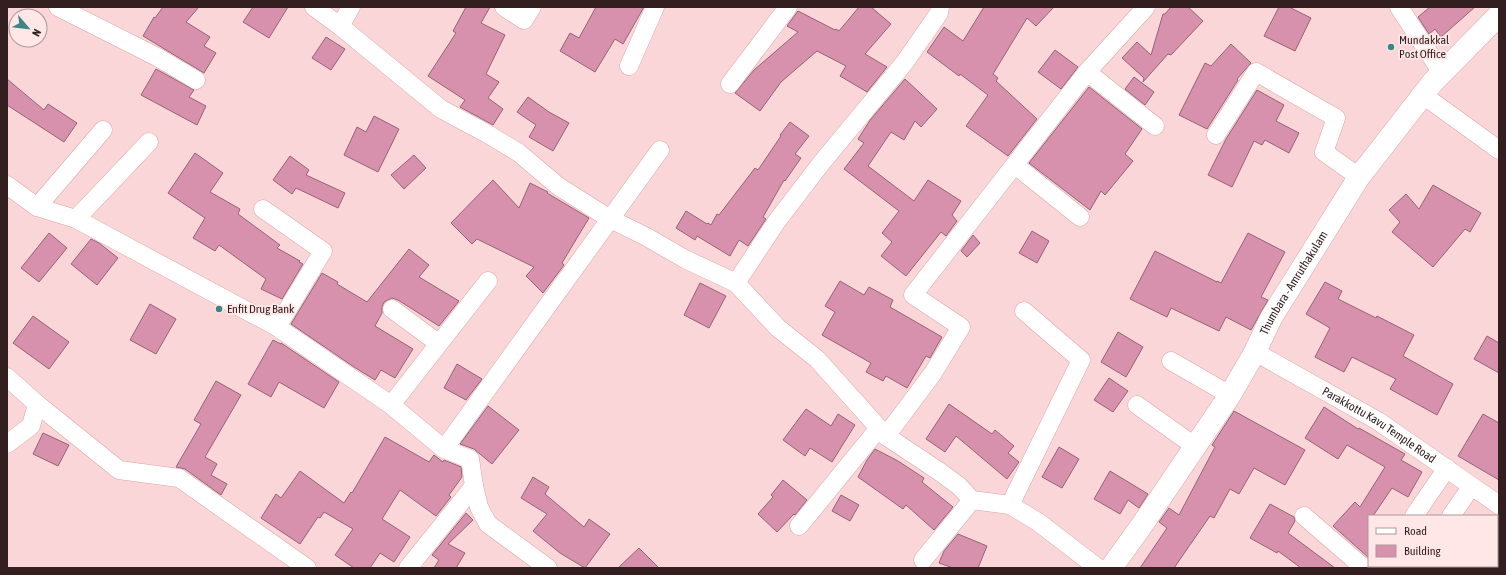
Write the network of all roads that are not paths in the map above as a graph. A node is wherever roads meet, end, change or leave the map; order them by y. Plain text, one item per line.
1 (58, 7) edge
2 (314, 7) edge
3 (351, 7) edge
4 (504, 7) edge
5 (532, 7) edge
6 (655, 7) edge
7 (788, 7) edge
8 (940, 7) edge
9 (1146, 7) edge
10 (1399, 7) edge
11 (1499, 15) edge
12 (340, 26) junction
13 (629, 66) dead end
14 (1087, 72) junction
15 (1442, 73) junction
16 (196, 80) dead end
17 (730, 84) dead end
18 (1423, 95) junction
19 (1155, 126) dead end
20 (103, 130) dead end
21 (1216, 135) dead end
22 (149, 142) dead end
23 (660, 150) dead end
24 (1499, 150) edge
25 (1014, 165) junction
26 (1359, 177) junction
27 (7, 185) edge
28 (37, 207) junction
29 (263, 209) dead end
30 (1080, 217) dead end
31 (76, 219) junction
32 (610, 219) junction
33 (488, 281) dead end
34 (736, 283) junction
35 (392, 309) dead end
36 (1024, 311) dead end
37 (276, 327) junction
38 (438, 343) junction
39 (1255, 352) junction
40 (1171, 361) dead end
41 (7, 377) edge
42 (1230, 395) junction
43 (37, 404) junction
44 (390, 405) junction
45 (1137, 405) dead end
46 (883, 432) junction
47 (7, 444) edge
48 (1196, 447) junction
49 (444, 449) junction
50 (1447, 468) junction
51 (474, 486) junction
52 (1471, 487) junction
53 (972, 500) junction
54 (1010, 505) junction
55 (1499, 505) edge
56 (1415, 515) edge
57 (1452, 515) edge
58 (1304, 516) dead end
59 (799, 526) dead end
60 (923, 560) dead end
61 (539, 565) edge
62 (307, 568) edge
63 (408, 568) edge
64 (1098, 568) edge
65 (1111, 568) edge
66 (1364, 568) edge

1 - 16 street
2 - 12 street
3 - 12 street
4 - 5 street
6 - 13 street
7 - 17 street
8 - 34 street
9 - 14 street
10 - 15 street
11 - 15 street, Thumbara - Amruthakulam
12 - 32 street
14 - 19 street
14 - 25 street
15 - 18 street, Thumbara - Amruthakulam
18 - 24 street
18 - 26 street, Thumbara - Amruthakulam
20 - 28 street
21 - 26 street
22 - 31 street
23 - 32 street
25 - 30 street
25 - 46 street
26 - 39 street, Thumbara - Amruthakulam
27 - 28 street
28 - 31 street
29 - 37 street
31 - 37 street
32 - 34 street
32 - 49 street
33 - 38 street
34 - 46 street
35 - 38 street
36 - 54 street
37 - 44 street
38 - 44 street
39 - 42 street, Thumbara - Amruthakulam
39 - 50 street, Parakkottu Kavu Temple Road
40 - 42 street
41 - 43 street
42 - 48 street, Thumbara - Amruthakulam
43 - 47 street
43 - 62 street
44 - 49 street
45 - 48 street
46 - 53 street
46 - 59 street
48 - 65 street, Thumbara - Amruthakulam
49 - 51 street
50 - 52 street, Parakkottu Kavu Temple Road
50 - 56 street
51 - 61 street
51 - 63 street
52 - 55 street, Parakkottu Kavu Temple Road
52 - 57 street
53 - 54 street
53 - 60 street
54 - 64 street
58 - 66 street

